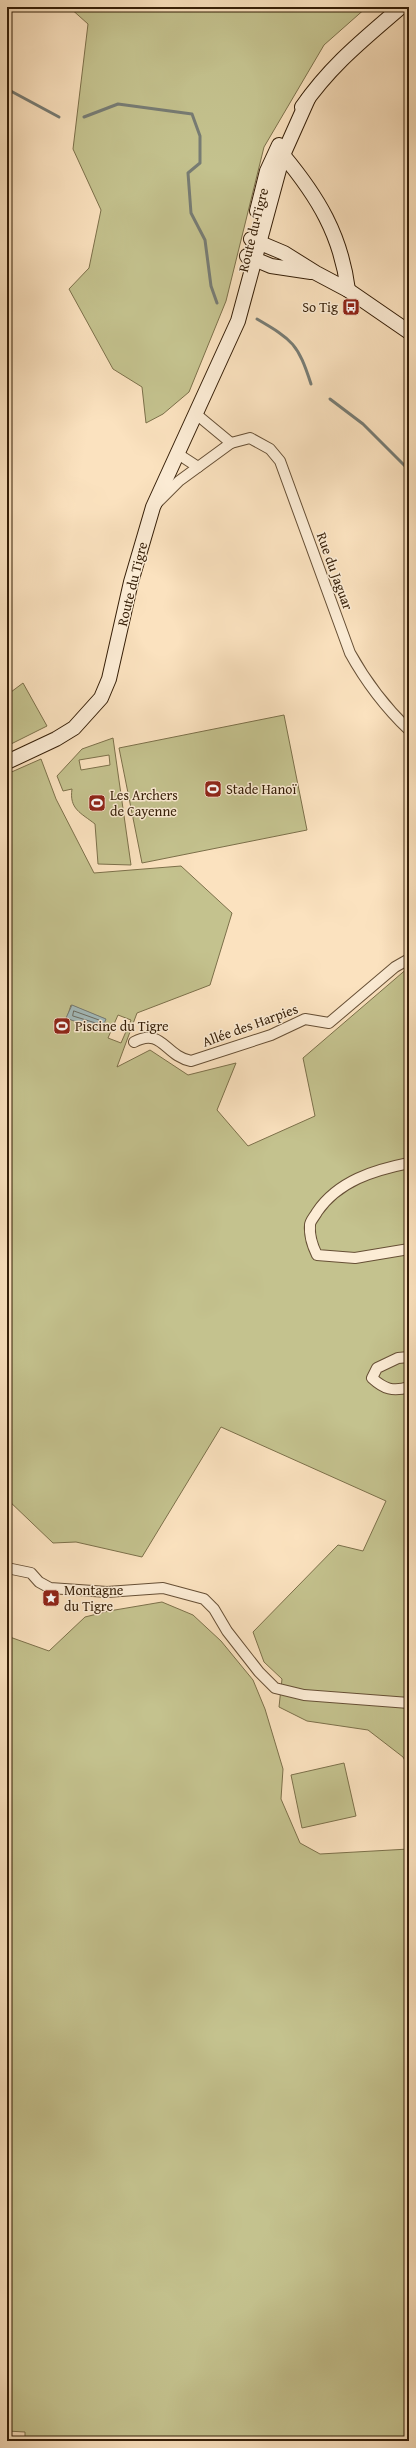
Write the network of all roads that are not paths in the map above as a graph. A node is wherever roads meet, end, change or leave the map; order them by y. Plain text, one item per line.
1 (401, 7) edge
2 (308, 99) junction
3 (283, 155) junction
4 (255, 240) junction
5 (250, 257) junction
6 (271, 266) junction
7 (316, 273) junction
8 (248, 284) junction
9 (348, 290) junction
10 (406, 327) edge
11 (216, 368) junction
12 (196, 414) junction
13 (231, 443) junction
14 (178, 454) junction
15 (198, 467) junction
16 (153, 507) junction
17 (409, 730) edge
18 (7, 762) edge
19 (409, 959) edge
20 (134, 1042) dead end
21 (409, 1163) edge
22 (409, 1249) edge
23 (409, 1357) edge
24 (409, 1388) edge
25 (7, 1568) edge
26 (409, 1703) edge

1 - 2 main road, Route du Tigre
2 - 3 main road, Route du Tigre
2 - 4 main road, Route du Tigre
3 - 4 main road, Route du Tigre
3 - 9 main road
4 - 5 main road, Route du Tigre
4 - 7 main road
5 - 6 main road
5 - 8 main road, Route du Tigre
5 - 11 main road, Route du Tigre
6 - 7 main road
6 - 8 main road
7 - 9 main road
8 - 11 main road, Route du Tigre
9 - 10 main road
11 - 12 main road, Route du Tigre
12 - 13 street
12 - 14 main road, Route du Tigre
13 - 15 street, Rue du Jaguar
13 - 17 street, Rue du Jaguar
14 - 15 street
14 - 16 main road, Route du Tigre
15 - 16 street, Rue du Jaguar
16 - 18 main road, Route du Tigre
19 - 20 street, Allée des Harpies
21 - 22 street
23 - 24 street
25 - 26 street

